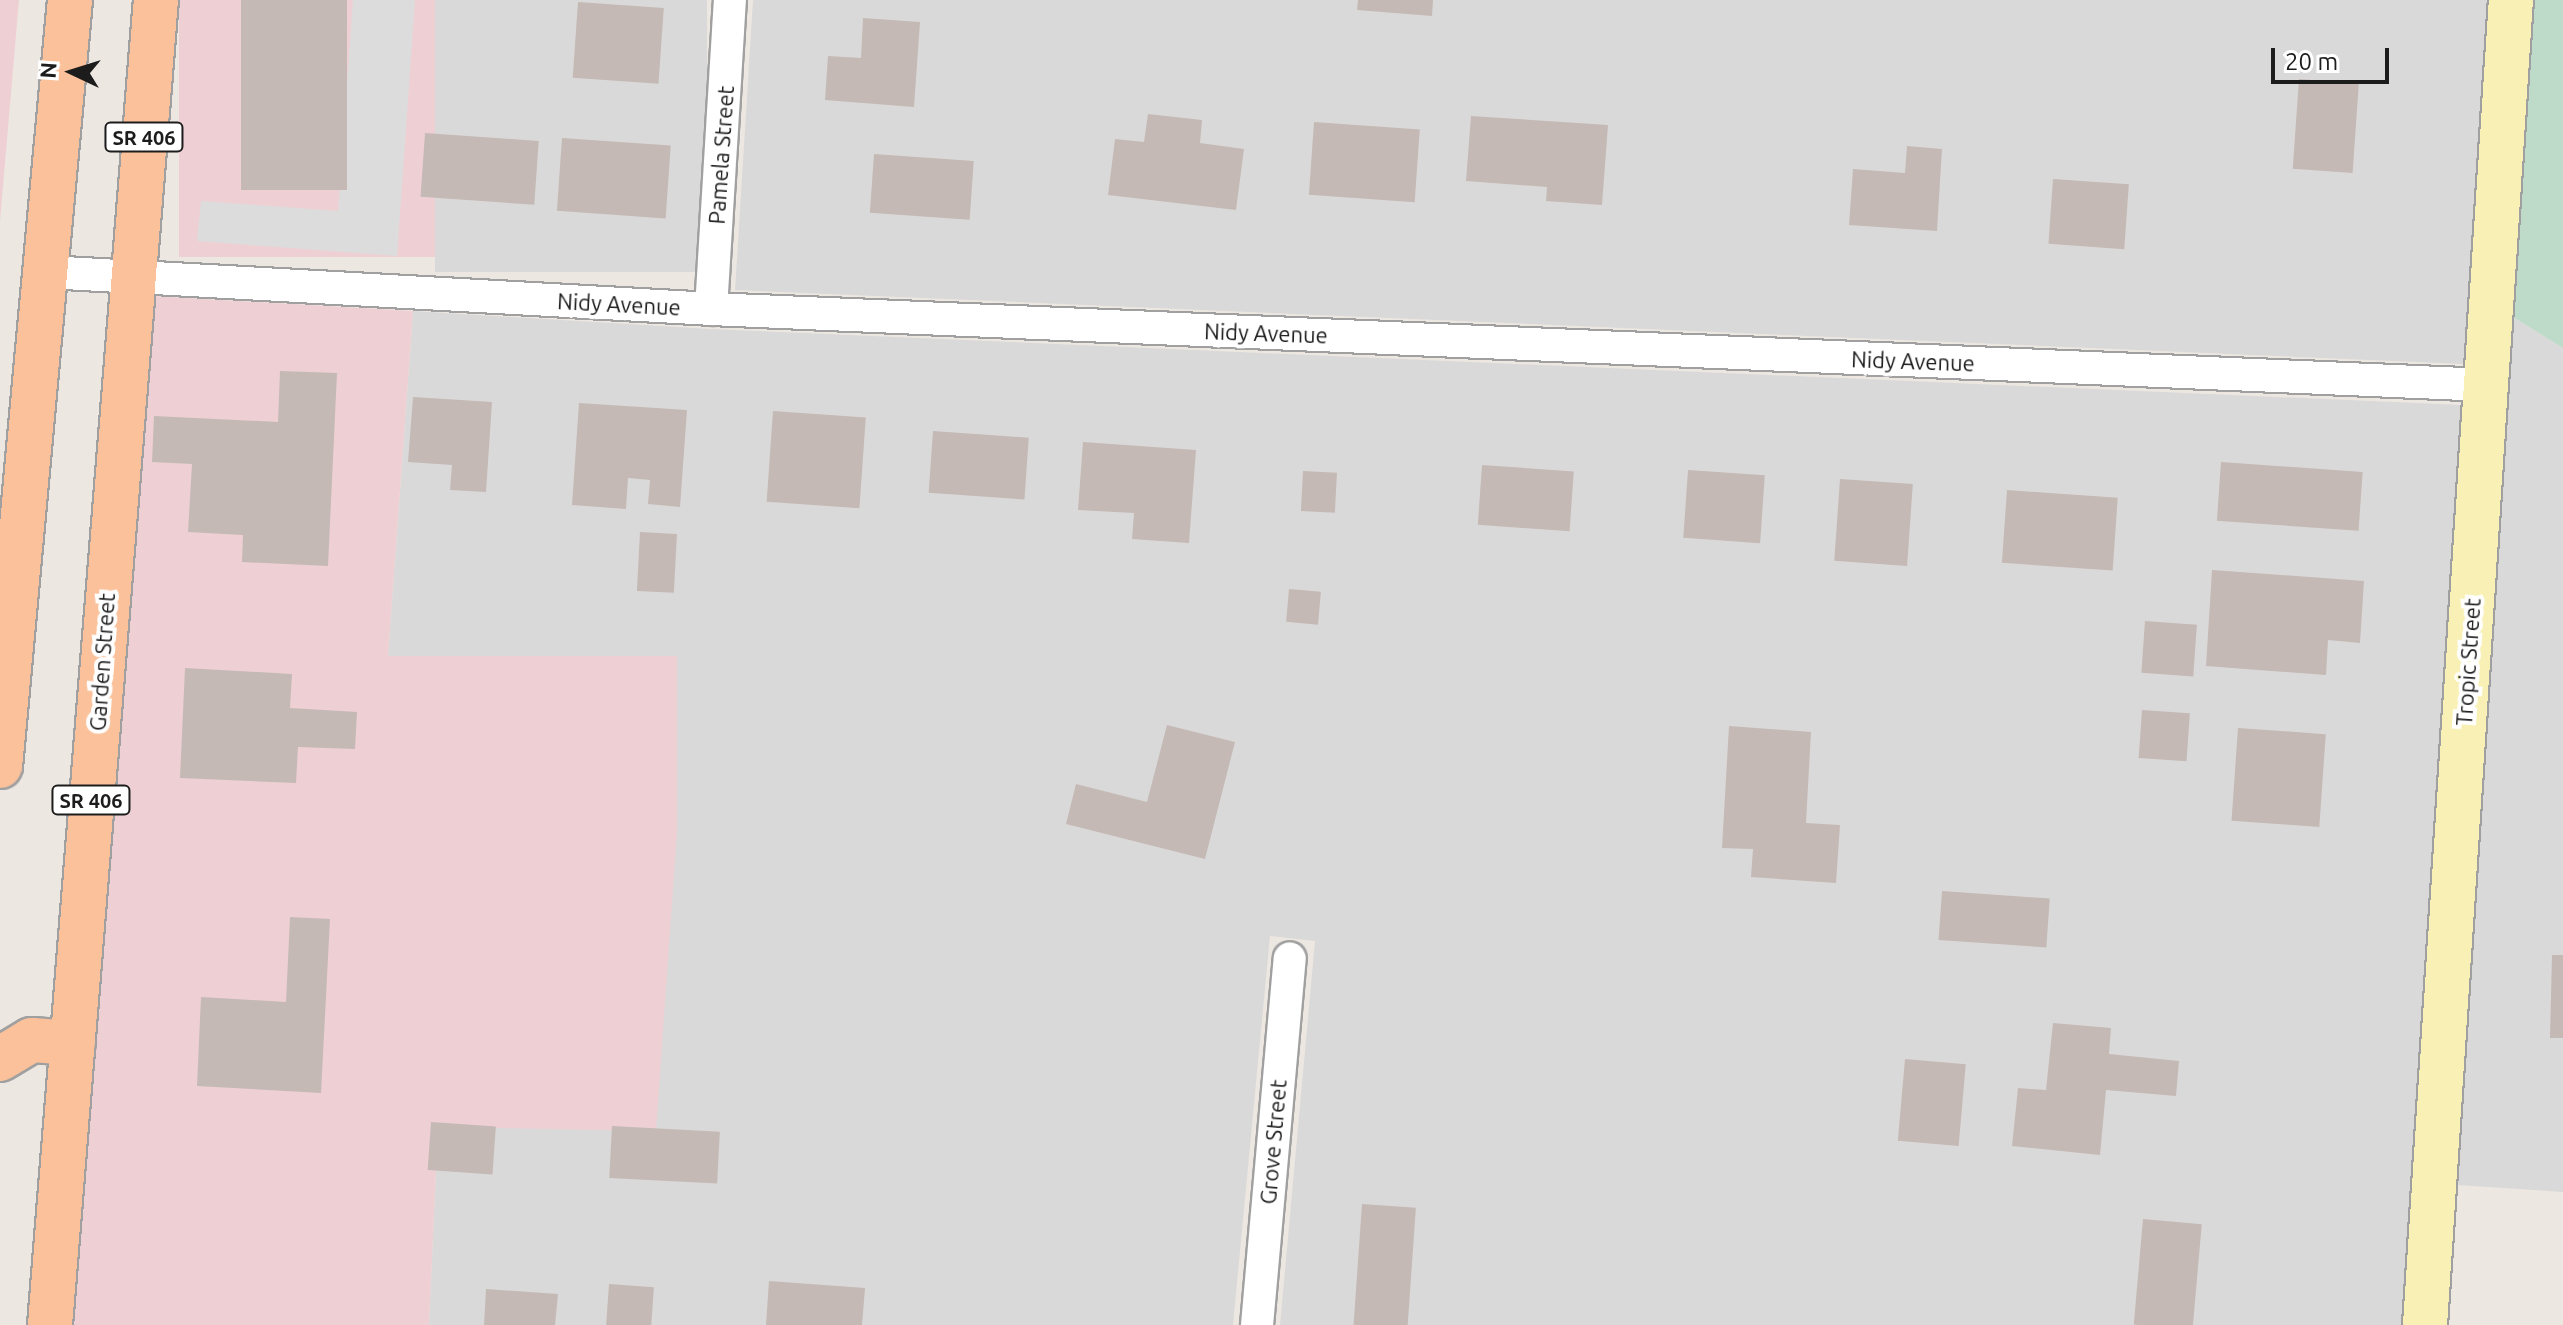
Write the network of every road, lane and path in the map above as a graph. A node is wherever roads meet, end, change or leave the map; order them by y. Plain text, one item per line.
1 (70, 0) edge
2 (156, 0) edge
3 (730, 0) edge
4 (2511, 0) edge
5 (46, 272) junction
6 (132, 275) junction
7 (711, 309) junction
8 (2486, 385) junction
9 (0, 766) edge
10 (1290, 958) dead end
11 (73, 1043) junction
12 (0, 1059) edge
13 (50, 1325) edge
14 (1257, 1325) edge
15 (2425, 1325) edge

1 - 5 main road
2 - 6 main road, Garden Street / SR 406
3 - 7 street, Pamela Street
4 - 8 street, Tropic Street
5 - 6 street, Nidy Avenue
5 - 9 main road
6 - 7 street, Nidy Avenue
6 - 11 main road, Garden Street / SR 406
7 - 8 street, Nidy Avenue
8 - 15 street, Tropic Street
10 - 14 street, Grove Street
11 - 12 main road
11 - 13 main road, Garden Street / SR 406

